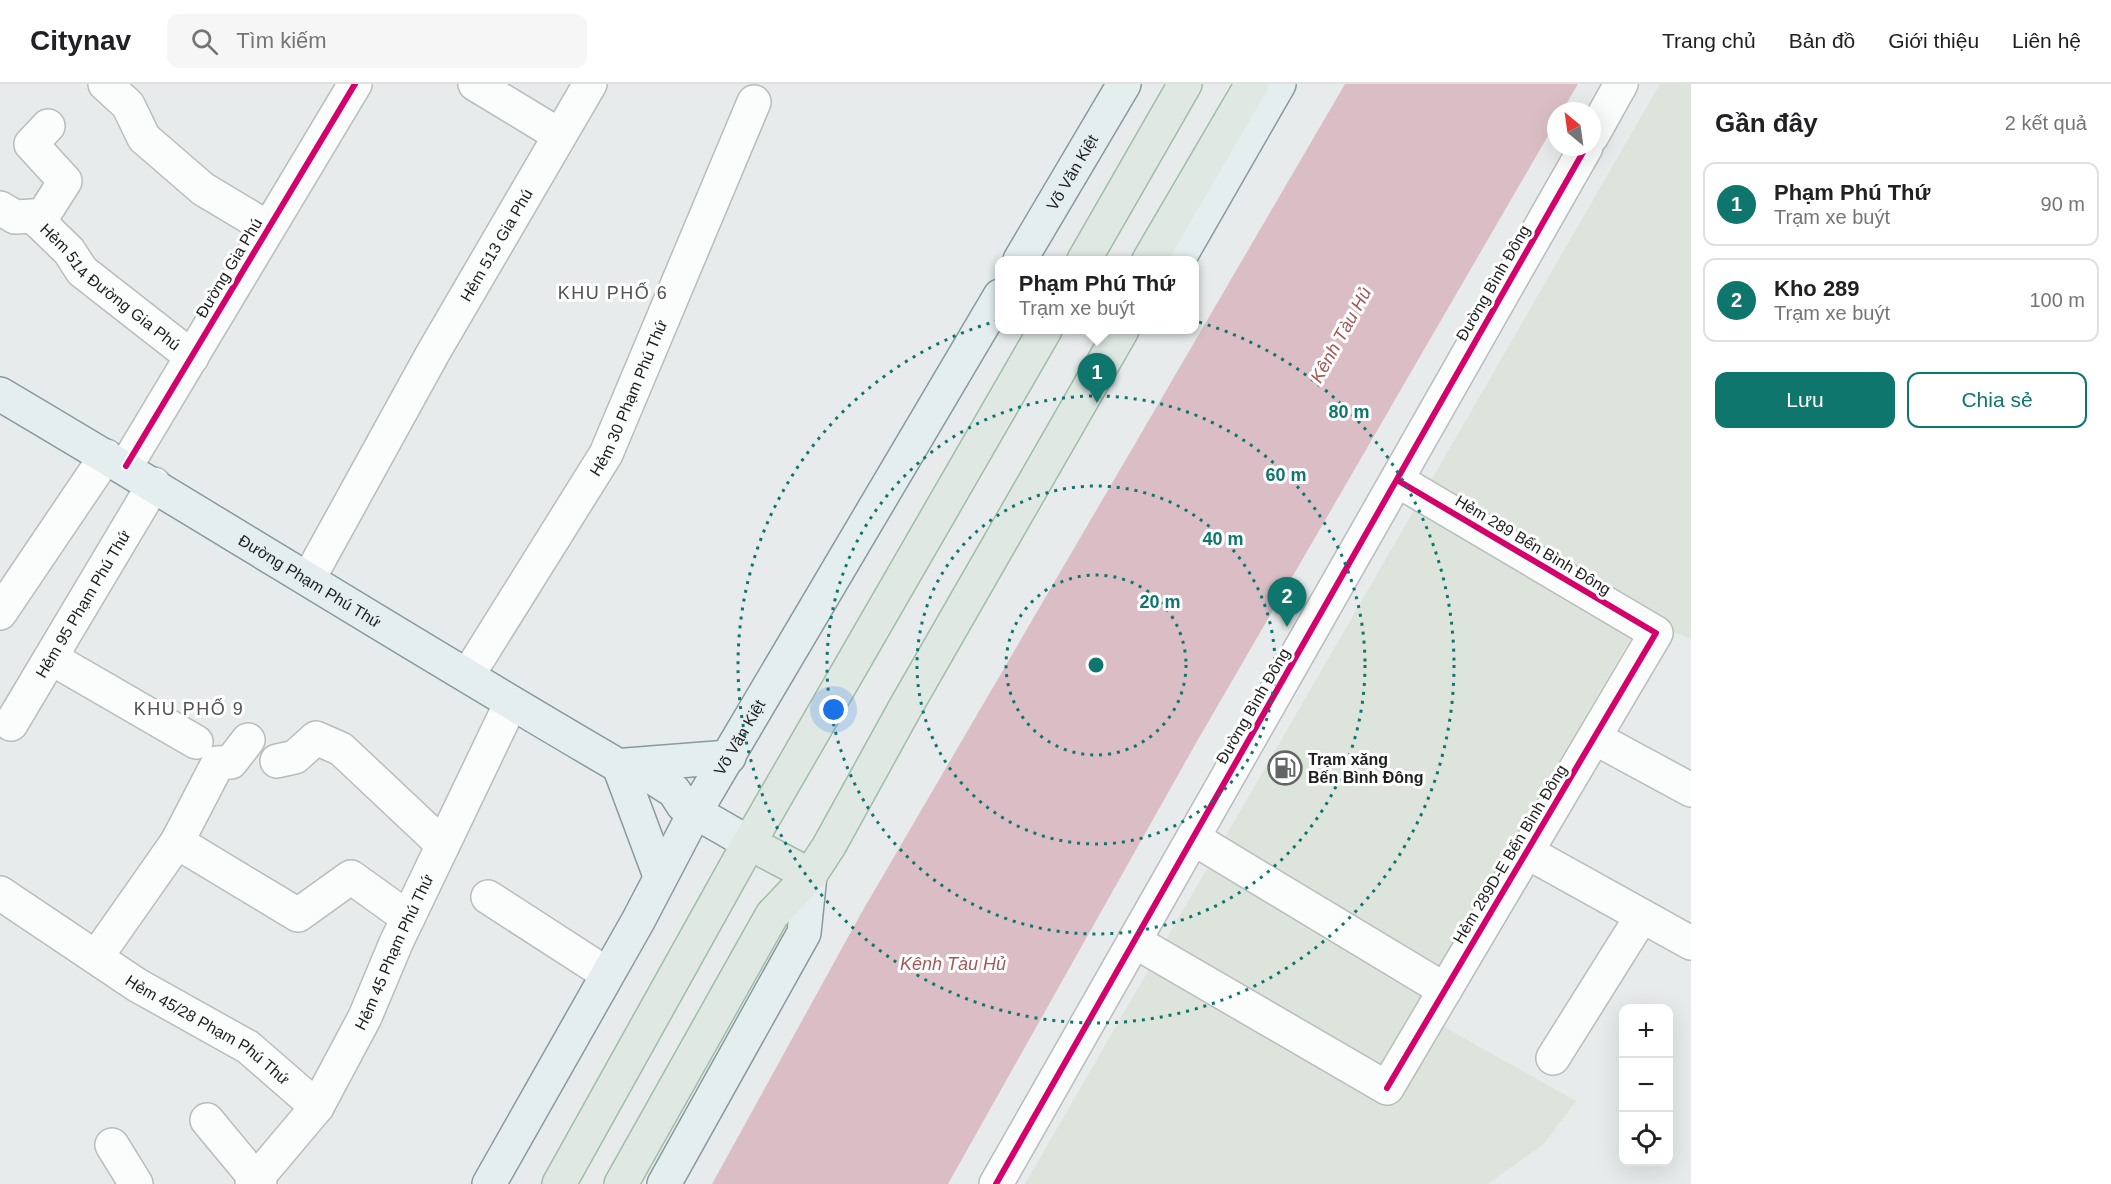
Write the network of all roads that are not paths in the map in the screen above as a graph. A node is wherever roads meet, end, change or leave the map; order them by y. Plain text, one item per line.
1 (105, 84) edge
2 (355, 84) edge
3 (475, 84) edge
4 (590, 84) edge
5 (1124, 84) edge
6 (1185, 84) edge
7 (1252, 84) edge
8 (1279, 84) edge
9 (1622, 84) edge
10 (754, 102) dead end
11 (1601, 120) edge
12 (48, 126) dead end
13 (559, 135) junction
14 (1581, 156) edge
15 (0, 208) edge
16 (39, 222) junction
17 (268, 228) junction
18 (1023, 256) edge
19 (1087, 256) edge
20 (1152, 256) edge
21 (1181, 256) edge
22 (995, 303) edge
23 (1042, 334) edge
24 (1120, 334) edge
25 (192, 357) junction
26 (0, 394) edge
27 (116, 461) junction
28 (1397, 480) junction
29 (154, 484) junction
30 (309, 578) junction
31 (0, 613) edge
32 (1656, 633) joint
33 (51, 658) junction
34 (468, 675) junction
35 (511, 703) junction
36 (11, 724) dead end
37 (1594, 738) junction
38 (248, 740) dead end
39 (196, 742) dead end
40 (729, 757) junction
41 (277, 761) dead end
42 (619, 766) junction
43 (1691, 790) edge
44 (689, 808) junction
45 (1193, 838) junction
46 (177, 842) junction
47 (749, 843) junction
48 (443, 845) junction
49 (1527, 852) junction
50 (810, 875) junction
51 (660, 876) junction
52 (0, 893) edge
53 (488, 897) dead end
54 (1642, 916) junction
55 (408, 918) junction
56 (1134, 941) junction
57 (1691, 943) edge
58 (97, 956) junction
59 (607, 974) junction
60 (1445, 990) junction
61 (1553, 1058) dead end
62 (317, 1107) junction
63 (207, 1120) dead end
64 (112, 1145) dead end
65 (1007, 1180) edge
66 (256, 1183) edge
67 (136, 1184) edge
68 (489, 1184) edge
69 (559, 1184) edge
70 (621, 1184) edge
71 (664, 1184) edge

1 - 17 street
2 - 17 street, Đường Gia Phú
3 - 13 street
4 - 13 street, Hẻm 513 Gia Phú
5 - 18 main road, Võ Văn Kiệt
6 - 19 highway
7 - 20 highway
8 - 21 main road
9 - 11 street
10 - 34 street, Hẻm 30 Phạm Phú Thứ
12 - 16 street
13 - 30 street, Hẻm 513 Gia Phú
14 - 28 street, Đường Bình Đông
15 - 16 street, Hẻm 514 Đường Gia Phú
16 - 25 street, Hẻm 514 Đường Gia Phú
17 - 25 street, Đường Gia Phú
22 - 40 main road, Võ Văn Kiệt
23 - 47 highway
24 - 50 highway
25 - 27 street, Đường Gia Phú
26 - 27 main road, Đường Phạm Phú Thứ
27 - 29 main road, Đường Phạm Phú Thứ
27 - 31 street, Đường Gia Phú
28 - 32 street, Hẻm 289 Bến Bình Đông
28 - 45 street, Đường Bình Đông
29 - 30 main road, Đường Phạm Phú Thứ
29 - 33 street, Hẻm 95 Phạm Phú Thứ
30 - 34 main road, Đường Phạm Phú Thứ
32 - 37 street, Hẻm 289D-E Bến Bình Đông
33 - 36 street, Hẻm 95 Phạm Phú Thứ
33 - 39 street
34 - 35 main road, Đường Phạm Phú Thứ
35 - 42 main road, Đường Phạm Phú Thứ
35 - 48 street, Hẻm 45 Phạm Phú Thứ
37 - 43 street
37 - 49 street, Hẻm 289D-E Bến Bình Đông
38 - 46 street
40 - 42 main road
40 - 44 main road, Võ Văn Kiệt
41 - 48 street
42 - 44 main road, Đường Phạm Phú Thứ
42 - 51 main road
44 - 47 main road, Đường Phạm Phú Thứ
44 - 51 main road, Võ Văn Kiệt
45 - 56 street, Đường Bình Đông
45 - 60 street
46 - 55 street
46 - 58 street
47 - 50 highway
47 - 69 highway
48 - 55 street, Hẻm 45 Phạm Phú Thứ
49 - 54 street
49 - 60 street, Hẻm 289D-E Bến Bình Đông
50 - 70 highway
50 - 71 main road
51 - 59 main road, Võ Văn Kiệt
52 - 58 street, Hẻm 45/28 Phạm Phú Thứ
53 - 59 street
54 - 57 street
54 - 61 street
55 - 62 street, Hẻm 45 Phạm Phú Thứ
56 - 60 street, Hẻm 289D-E Bến Bình Đông
56 - 65 street, Đường Bình Đông
58 - 62 street, Hẻm 45/28 Phạm Phú Thứ
59 - 68 main road, Võ Văn Kiệt
62 - 66 street, Hẻm 45 Phạm Phú Thứ
63 - 66 street
64 - 67 street

